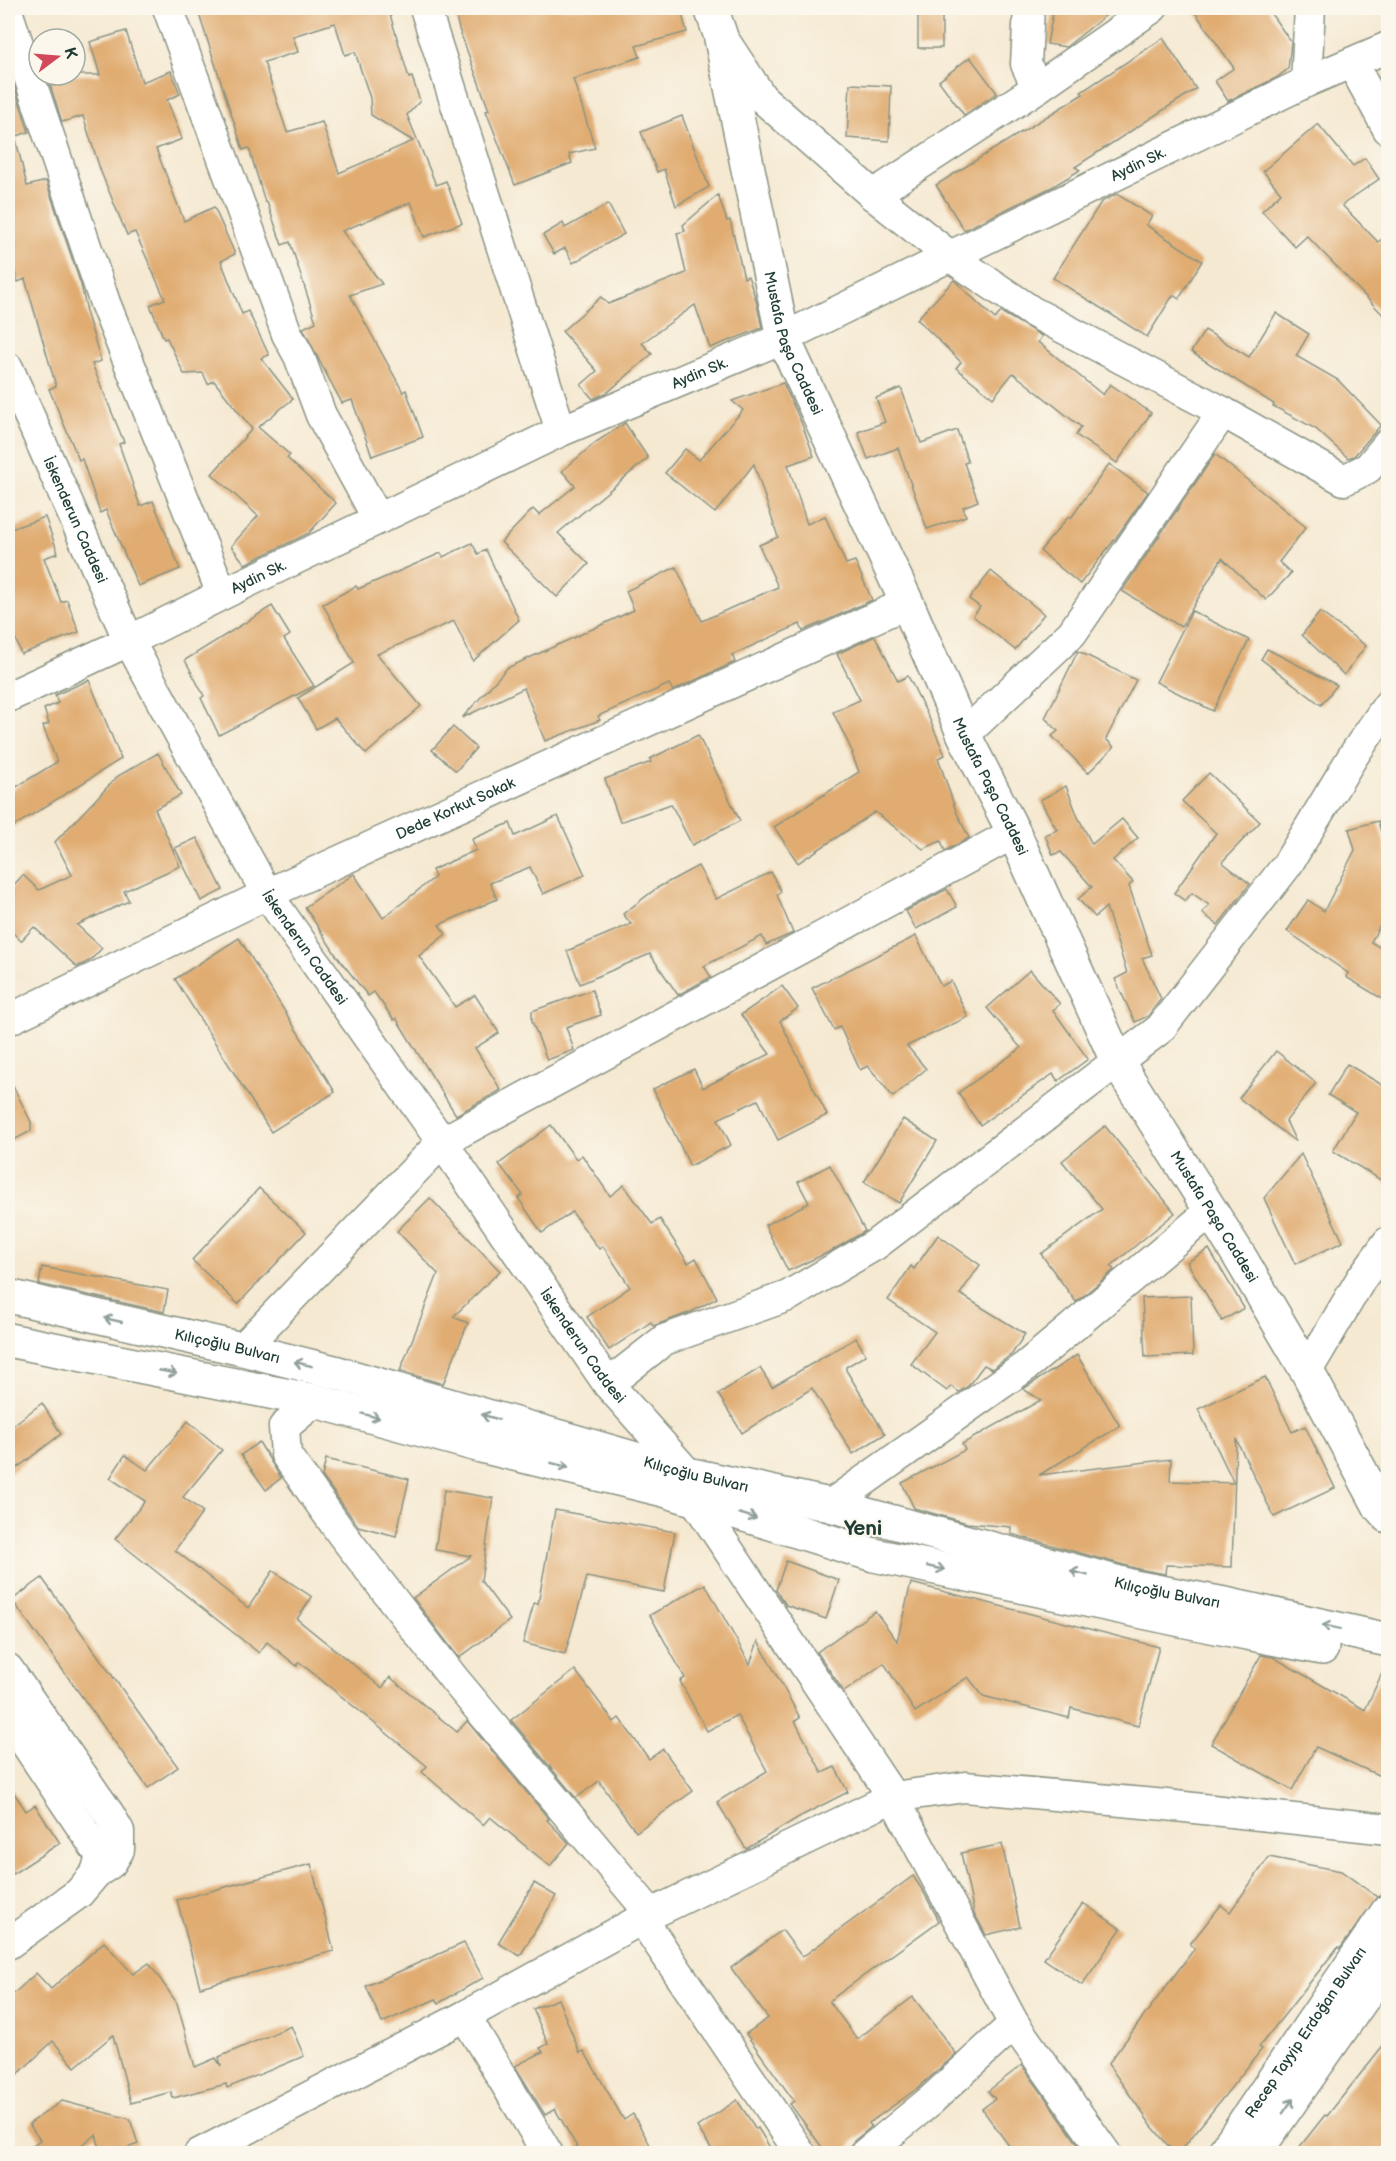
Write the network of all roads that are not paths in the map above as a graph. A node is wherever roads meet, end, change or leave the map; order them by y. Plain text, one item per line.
1 (168, 8) edge
2 (425, 8) edge
3 (1029, 8) edge
4 (1152, 8) edge
5 (1310, 8) edge
6 (8, 15) edge
7 (716, 21) edge
8 (1389, 47) edge
9 (1352, 63) junction
10 (1306, 82) junction
11 (1037, 88) junction
12 (1389, 129) edge
13 (873, 195) junction
14 (951, 257) junction
15 (783, 338) junction
16 (8, 368) edge
17 (1223, 412) junction
18 (561, 431) junction
19 (1389, 444) edge
20 (378, 519) junction
21 (222, 594) junction
22 (907, 603) junction
23 (129, 641) junction
24 (8, 697) edge
25 (1389, 705) edge
26 (964, 735) junction
27 (1014, 833) junction
28 (267, 894) junction
29 (8, 1020) edge
30 (1118, 1063) junction
31 (442, 1142) junction
32 (1212, 1210) junction
33 (1389, 1242) edge
34 (8, 1296) edge
35 (8, 1340) edge
36 (242, 1349) junction
37 (1307, 1371) junction
38 (608, 1384) junction
39 (315, 1401) junction
40 (691, 1487) junction
41 (830, 1505) junction
42 (1389, 1516) edge
43 (1389, 1640) edge
44 (1389, 1661) edge
45 (8, 1669) edge
46 (8, 1718) edge
47 (892, 1797) junction
48 (1389, 1829) edge
49 (96, 1873) junction
50 (1389, 1911) edge
51 (646, 1916) junction
52 (8, 1944) edge
53 (1389, 1962) edge
54 (465, 2016) junction
55 (1014, 2024) junction
56 (247, 2142) edge
57 (199, 2154) edge
58 (548, 2154) edge
59 (801, 2154) edge
60 (865, 2154) edge
61 (1106, 2154) edge
62 (1223, 2154) edge
63 (1254, 2154) edge

1 - 20 street
2 - 18 street
3 - 11 street
4 - 11 street
5 - 10 street
6 - 21 street
7 - 13 street
7 - 15 street, Mustafa Paşa Caddesi
8 - 9 street, Aydin Sk.
9 - 10 street, Aydin Sk.
9 - 12 street
10 - 14 street, Aydin Sk.
11 - 13 street
13 - 14 street
14 - 15 street, Aydin Sk.
14 - 17 street
15 - 18 street, Aydin Sk.
15 - 22 street, Mustafa Paşa Caddesi
16 - 23 street, İskenderun Caddesi
17 - 19 street
17 - 26 street
18 - 20 street, Aydin Sk.
20 - 21 street, Aydin Sk.
21 - 23 street, Aydin Sk.
22 - 26 street, Mustafa Paşa Caddesi
22 - 28 street, Dede Korkut Sokak
23 - 24 street, Aydin Sk.
23 - 28 street, İskenderun Caddesi
25 - 30 street
26 - 27 street, Mustafa Paşa Caddesi
27 - 30 street, Mustafa Paşa Caddesi
27 - 31 street
28 - 29 street, Dede Korkut Sokak
28 - 31 street, İskenderun Caddesi
30 - 32 street, Mustafa Paşa Caddesi
30 - 38 street
31 - 36 street
31 - 38 street, İskenderun Caddesi
32 - 37 street, Mustafa Paşa Caddesi
32 - 41 street
33 - 37 street
36 -> 34 street, Kılıçoğlu Bulvarı
35 -> 39 street, Kılıçoğlu Bulvarı
40 -> 36 street, Kılıçoğlu Bulvarı
37 - 42 street, Mustafa Paşa Caddesi
38 - 40 street, İskenderun Caddesi
39 -> 40 street, Kılıçoğlu Bulvarı
39 - 51 street
40 - 41 street, Kılıçoğlu Bulvarı
40 -> 44 street, Kılıçoğlu Bulvarı
40 - 47 street, İskenderun Caddesi
43 -> 41 street, Kılıçoğlu Bulvarı
45 - 49 street
46 - 49 street
47 - 48 street
47 - 51 street
47 - 55 street, İskenderun Caddesi
49 - 52 street
50 - 62 street, Recep Tayyip Erdoğan Bulvarı
51 - 54 street
51 - 59 street
63 -> 53 street, Recep Tayyip Erdoğan Bulvarı
54 - 56 street
54 - 58 street
55 - 60 street
55 - 61 street, İskenderun Caddesi
56 - 57 street

